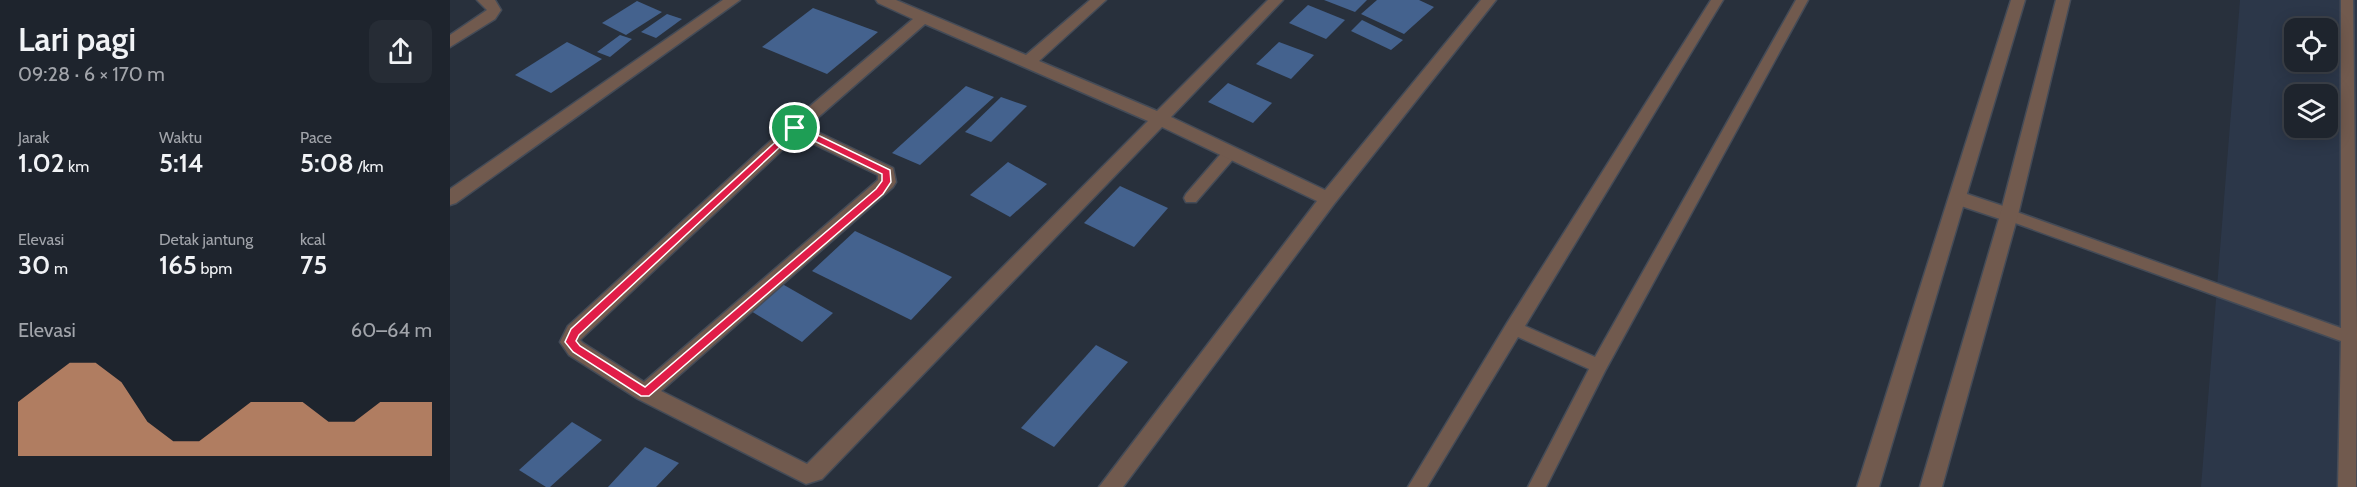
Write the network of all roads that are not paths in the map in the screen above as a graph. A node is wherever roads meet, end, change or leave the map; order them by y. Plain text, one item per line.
1 (484, 0) edge
2 (733, 0) edge
3 (883, 0) edge
4 (1099, 0) edge
5 (1276, 0) edge
6 (1489, 0) edge
7 (1717, 0) edge
8 (1802, 0) edge
9 (2018, 0) edge
10 (2063, 0) edge
11 (2347, 0) edge
12 (915, 9) edge
13 (450, 42) edge
14 (1027, 63) junction
15 (1160, 119) junction
16 (795, 128) junction
17 (1230, 153) junction
18 (450, 198) edge
19 (1191, 198) dead end
20 (1328, 198) junction
21 (1958, 198) junction
22 (2009, 215) junction
23 (1513, 328) junction
24 (2353, 339) edge
25 (1599, 366) junction
26 (645, 393) junction
27 (1110, 487) edge
28 (1417, 487) edge
29 (1537, 487) edge
30 (1868, 487) edge
31 (1931, 487) edge
32 (2347, 487) edge

1 - 13 street
2 - 18 street
3 - 12 street
4 - 14 street
5 - 15 street
6 - 20 street
7 - 23 lane
8 - 25 lane
9 - 21 street
10 - 22 street
11 - 24 lane
12 - 14 street
12 - 16 street
14 - 15 street
15 - 17 street
15 - 26 street
16 - 26 street
16 - 26 street
17 - 19 lane
17 - 20 street
20 - 27 street
21 - 22 street
21 - 30 street
22 - 24 lane
22 - 31 street
23 - 25 lane
23 - 28 lane
24 - 32 lane
25 - 29 lane

